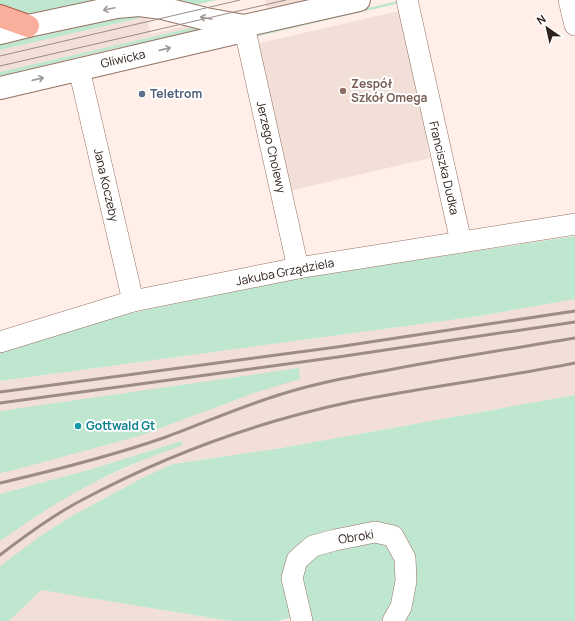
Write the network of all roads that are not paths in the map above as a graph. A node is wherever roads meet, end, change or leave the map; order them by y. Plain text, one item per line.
1 (359, 0) edge
2 (407, 0) edge
3 (569, 0) edge
4 (0, 16) edge
5 (575, 25) edge
6 (28, 26) junction
7 (244, 26) junction
8 (0, 33) edge
9 (79, 69) junction
10 (0, 88) edge
11 (575, 224) edge
12 (461, 242) junction
13 (298, 268) junction
14 (133, 301) junction
15 (0, 342) edge
16 (302, 621) edge
17 (393, 621) edge

1 - 7 street, Gliwicka
2 - 12 street, Franciszka Dudka
3 - 5 street
4 - 6 main road
7 -> 6 street, Gliwicka
6 - 8 street, Gliwicka
9 -> 7 street, Gliwicka
7 - 13 street, Jerzego Cholewy
10 -> 9 street, Gliwicka
9 - 14 street, Jana Koczeby
11 - 12 street, Jakuba Grządziela
12 - 13 street, Jakuba Grządziela
13 - 14 street, Jakuba Grządziela
14 - 15 street, Jakuba Grządziela
16 - 17 street, Obroki

